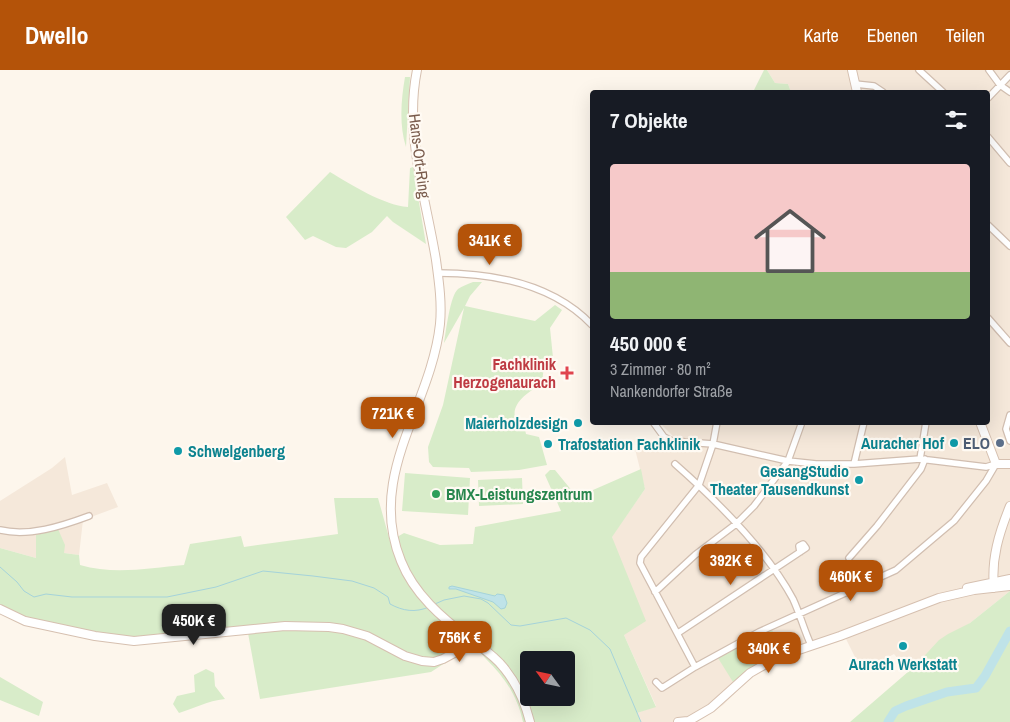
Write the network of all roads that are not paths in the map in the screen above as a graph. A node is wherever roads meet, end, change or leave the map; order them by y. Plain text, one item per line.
1 (417, 70) edge
2 (852, 70) edge
3 (989, 70) edge
4 (921, 71) edge
5 (1010, 76) edge
6 (1000, 85) junction
7 (856, 88) edge
8 (880, 90) edge
9 (942, 90) edge
10 (1010, 92) edge
11 (990, 96) edge
12 (990, 139) edge
13 (1010, 163) edge
14 (990, 227) edge
15 (1010, 246) edge
16 (438, 274) junction
17 (990, 320) edge
18 (590, 323) edge
19 (1010, 343) edge
20 (1010, 415) edge
21 (655, 425) edge
22 (716, 425) edge
23 (801, 425) edge
24 (863, 425) edge
25 (926, 425) edge
26 (981, 425) edge
27 (1010, 441) edge
28 (713, 444) junction
29 (923, 459) junction
30 (788, 461) junction
31 (675, 464) dead end
32 (854, 464) junction
33 (996, 464) junction
34 (1010, 464) edge
35 (699, 485) junction
36 (1010, 506) edge
37 (89, 516) dead end
38 (736, 524) junction
39 (0, 530) edge
40 (800, 552) dead end
41 (849, 558) dead end
42 (774, 569) junction
43 (1010, 579) edge
44 (994, 585) junction
45 (1010, 586) edge
46 (655, 592) junction
47 (0, 609) edge
48 (799, 615) junction
49 (678, 633) junction
50 (468, 638) junction
51 (811, 645) junction
52 (695, 667) junction
53 (656, 682) dead end
54 (687, 721) edge
55 (530, 722) edge
56 (678, 722) edge

1 - 16 main road, Hans-Ort-Ring
2 - 7 main road
3 - 6 street
4 - 9 street
5 - 6 street
6 - 10 street
6 - 11 street
7 - 8 street
12 - 13 street
14 - 15 street
16 - 18 street
16 - 50 main road, Hans-Ort-Ring
17 - 19 street
20 - 27 street
21 - 28 street
22 - 28 street
23 - 30 street
24 - 32 street
25 - 29 street
26 - 33 main road
28 - 30 street
28 - 35 street
29 - 32 street
29 - 33 street
29 - 41 street
30 - 32 street
30 - 38 street
31 - 35 street
33 - 34 main road
33 - 48 street
35 - 38 street
35 - 46 street
36 - 44 main road
37 - 39 street
38 - 42 street
38 - 46 street
40 - 42 street
42 - 48 street
42 - 49 street
43 - 44 main road
44 - 45 main road
44 - 51 main road
46 - 49 street
47 - 50 main road
48 - 51 street
48 - 52 street
49 - 52 street
50 - 55 main road, Hans-Ort-Ring
51 - 54 main road
52 - 53 street
54 - 56 main road

